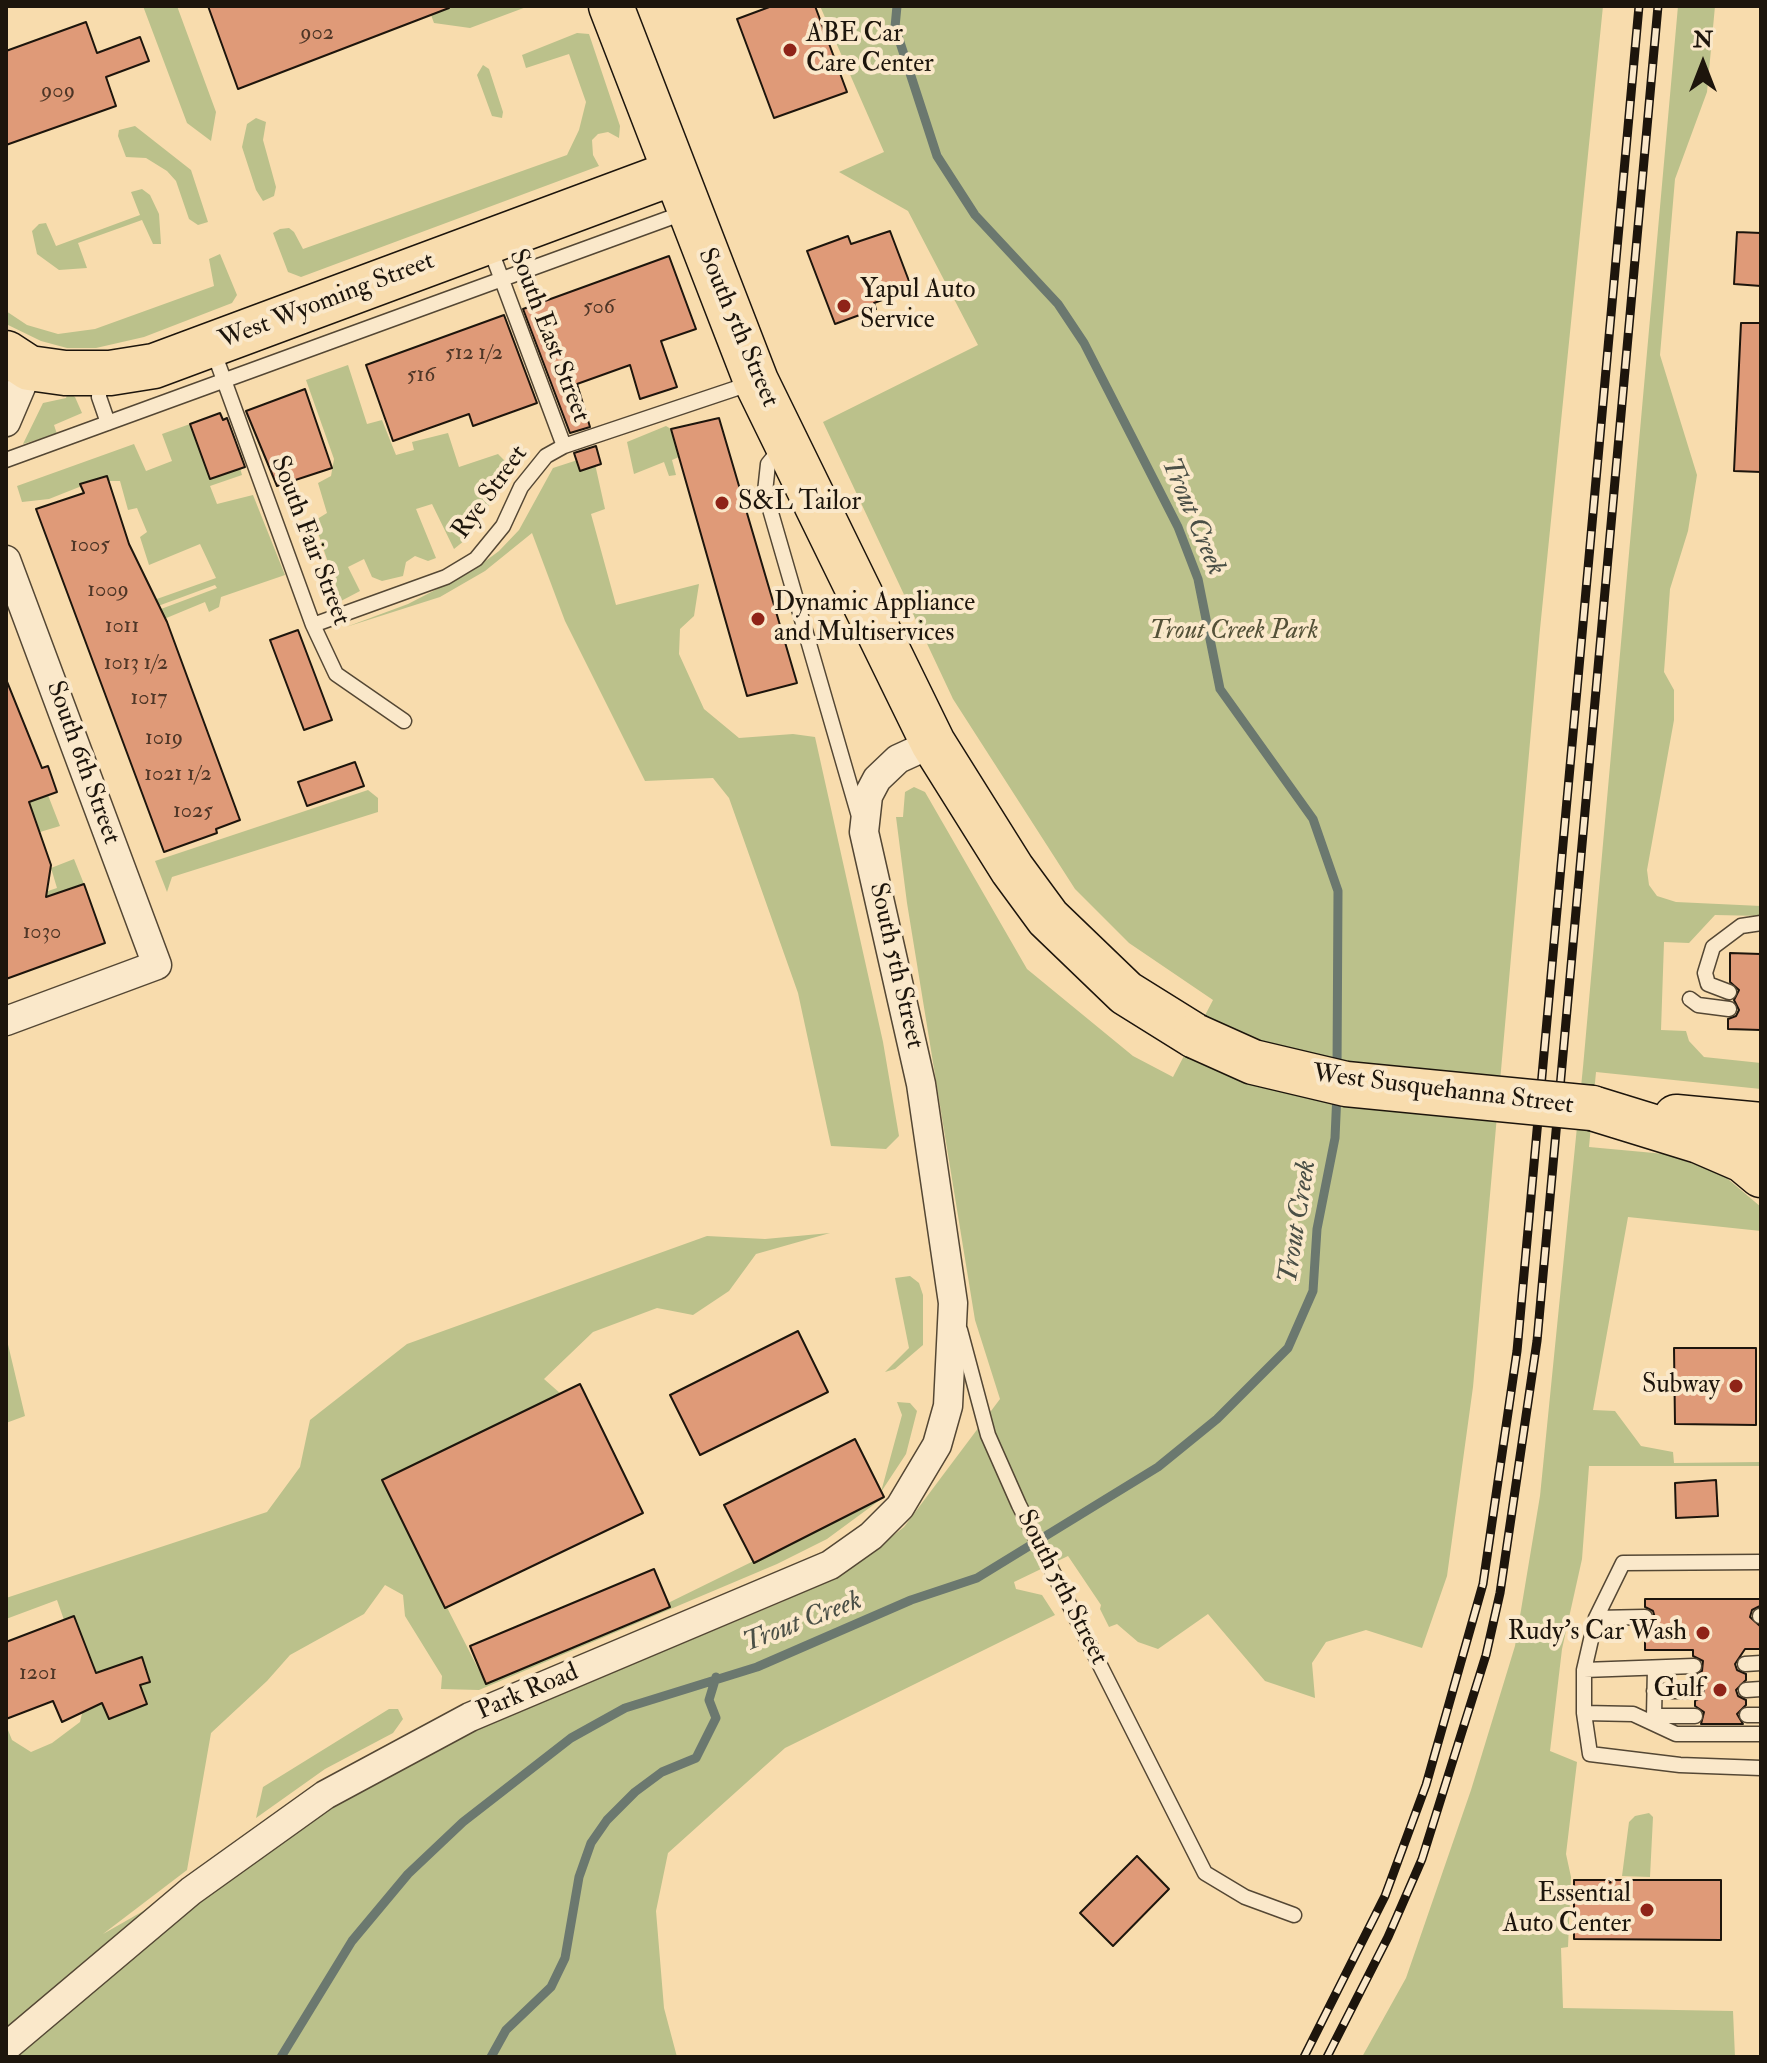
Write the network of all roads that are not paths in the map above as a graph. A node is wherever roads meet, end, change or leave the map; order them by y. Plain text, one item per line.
1 (611, 6) edge
2 (681, 192) junction
3 (586, 227) junction
4 (495, 261) junction
5 (18, 361) edge
6 (218, 363) junction
7 (100, 373) junction
8 (756, 381) junction
9 (6, 422) edge
10 (108, 423) junction
11 (787, 444) junction
12 (564, 446) junction
13 (6, 460) edge
14 (6, 560) edge
15 (313, 625) junction
16 (404, 721) dead end
17 (933, 743) junction
18 (864, 832) junction
19 (1761, 923) edge
20 (1729, 992) dead end
21 (1690, 999) dead end
22 (1729, 1009) dead end
23 (6, 1021) edge
24 (1592, 1108) junction
25 (1761, 1125) edge
26 (1761, 1175) edge
27 (953, 1303) junction
28 (1761, 1562) edge
29 (1645, 1617) dead end
30 (1596, 1618) junction
31 (1761, 1663) edge
32 (1745, 1664) dead end
33 (1694, 1666) dead end
34 (1655, 1668) junction
35 (1584, 1670) junction
36 (1654, 1691) junction
37 (1694, 1691) dead end
38 (1584, 1713) junction
39 (1695, 1716) dead end
40 (1761, 1734) edge
41 (1761, 1768) edge
42 (1294, 1915) dead end
43 (6, 2047) edge

1 - 2 main road, South 5th Street
2 - 3 main road, West Wyoming Street
2 - 3 lane, West Wyoming Street
2 - 8 main road, South 5th Street
3 - 4 main road, West Wyoming Street
4 - 6 main road, West Wyoming Street
4 - 12 lane, South East Street
5 - 7 main road, West Wyoming Street
5 - 9 street, West Wyoming Street
6 - 7 main road, West Wyoming Street
6 - 10 lane, West Wyoming Street
6 - 15 lane, South Fair Street
7 - 10 lane
8 - 11 main road, South 5th Street
8 - 12 lane, Rye Street
10 - 13 lane, West Wyoming Street
11 - 17 main road, South 5th Street
11 - 18 lane
12 - 15 lane, Rye Street
14 - 23 street, South 6th Street
15 - 16 lane, South Fair Street
17 - 18 street, South 5th Street
17 - 24 main road, West Susquehanna Street, bridge
18 - 27 street, South 5th Street
19 - 20 lane
21 - 22 lane
24 - 25 main road, West Susquehanna Street
24 - 26 main road
27 - 42 lane, South 5th Street
27 - 43 street, Park Road
28 - 30 lane
29 - 30 lane
30 - 35 lane
31 - 32 lane
33 - 34 lane
34 - 35 lane
34 - 36 lane
35 - 38 lane
36 - 37 lane
36 - 39 lane
38 - 40 lane
38 - 41 lane

